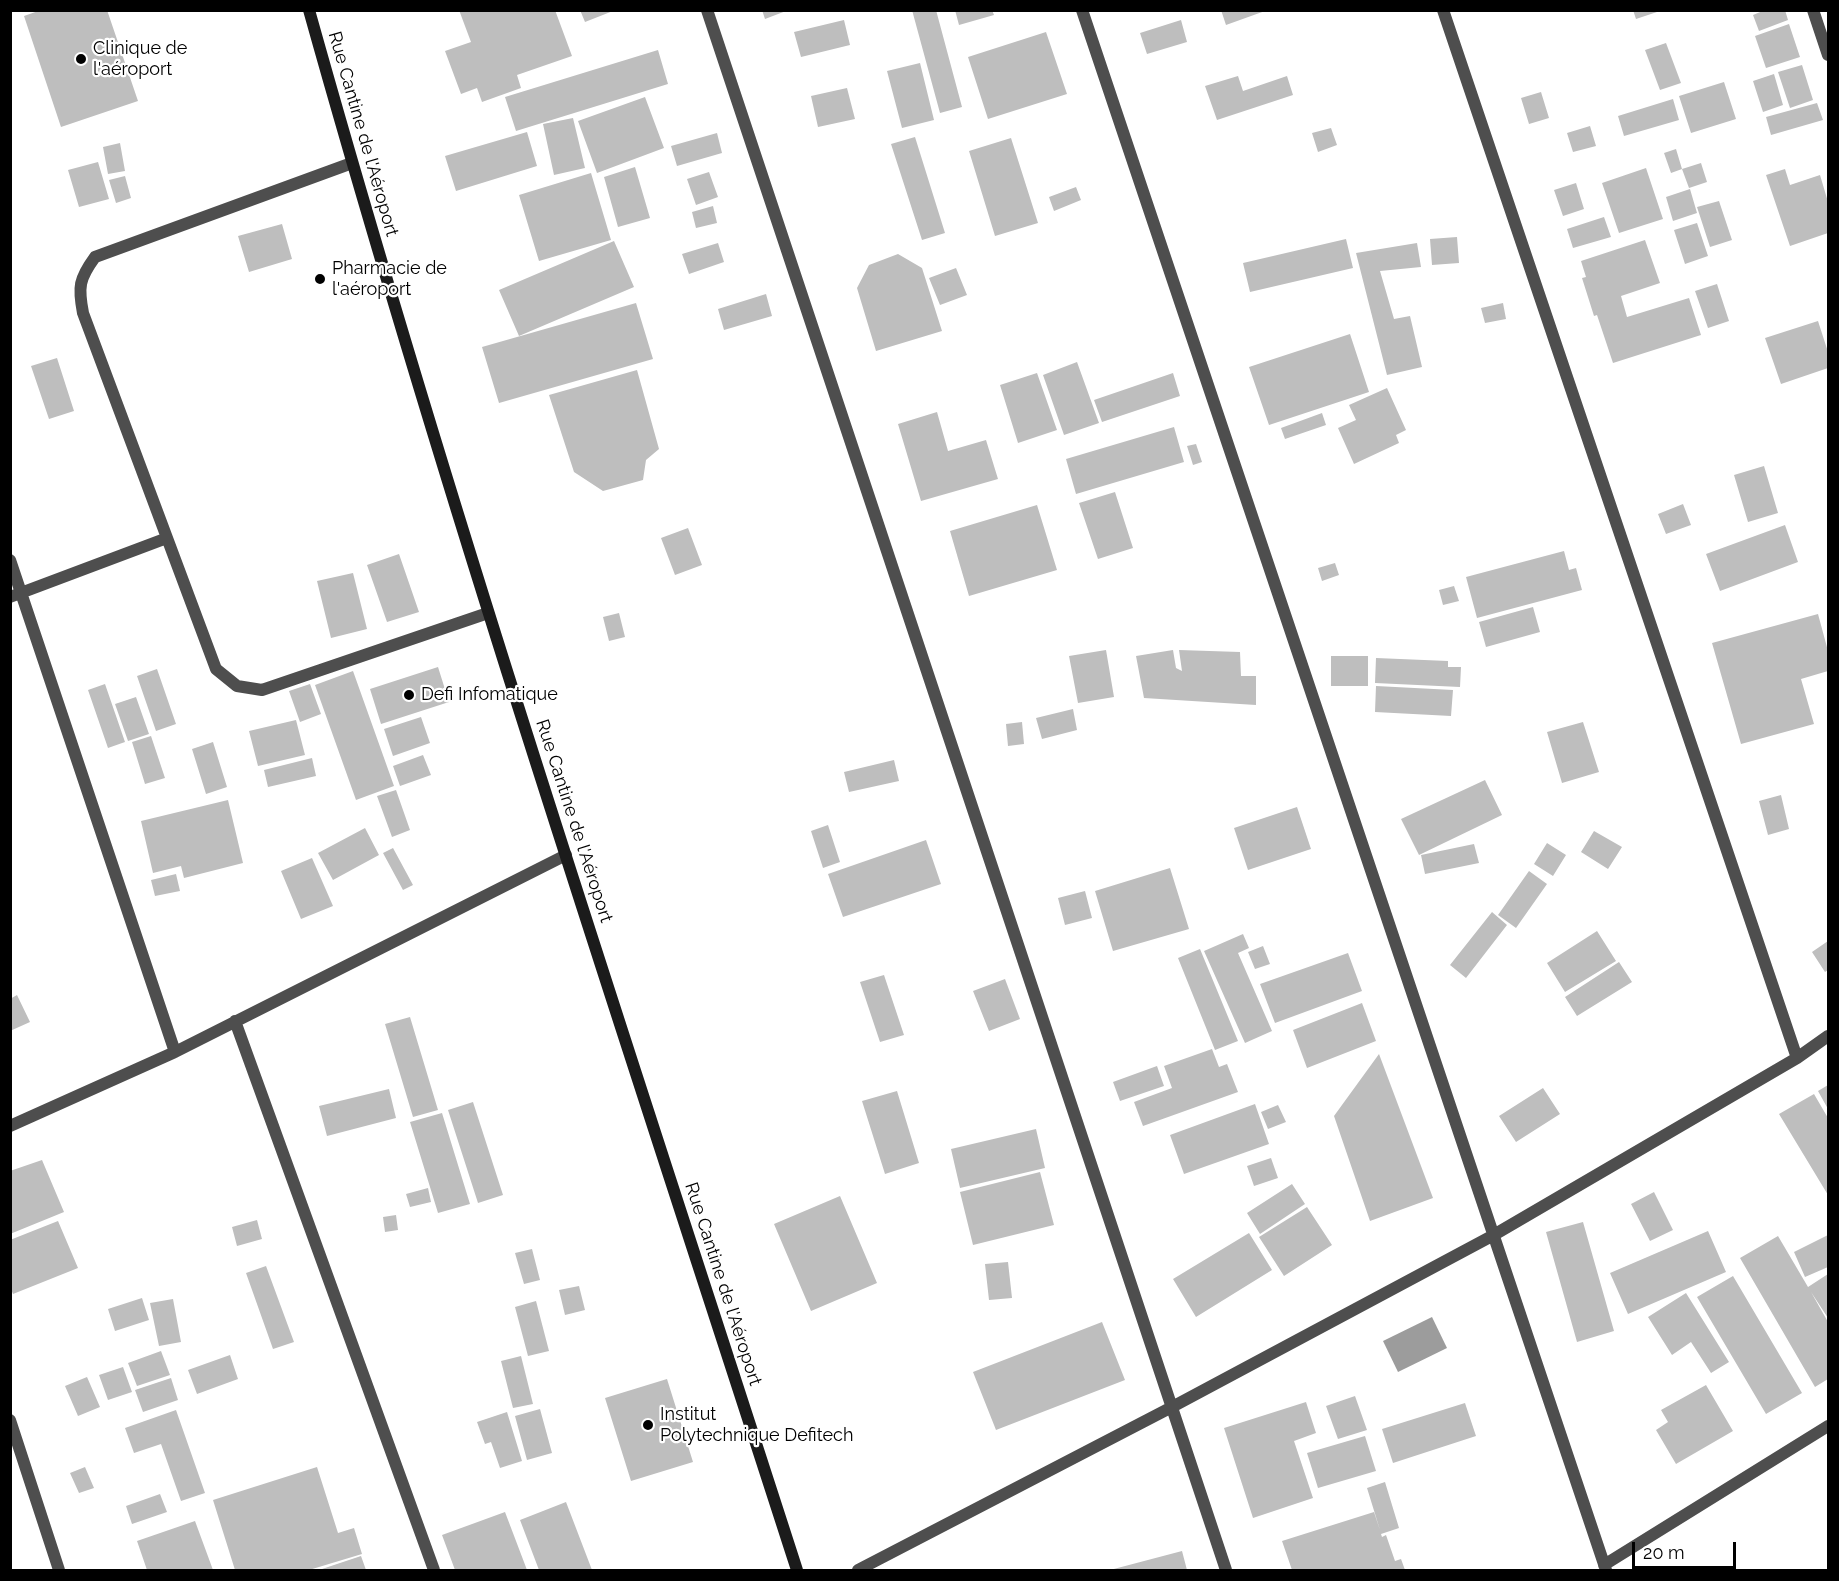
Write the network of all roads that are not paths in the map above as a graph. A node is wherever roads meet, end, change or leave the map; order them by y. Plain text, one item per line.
1 (309, 10) edge
2 (707, 10) edge
3 (1082, 10) edge
4 (1443, 10) edge
5 (1813, 10) edge
6 (1828, 55) edge
7 (352, 163) junction
8 (167, 538) junction
9 (10, 560) edge
10 (16, 595) edge
11 (488, 613) junction
12 (566, 855) junction
13 (235, 1021) junction
14 (1828, 1036) edge
15 (175, 1052) junction
16 (1797, 1058) junction
17 (10, 1126) edge
18 (1492, 1236) junction
19 (1172, 1407) junction
20 (10, 1420) edge
21 (1828, 1426) edge
22 (1605, 1568) edge
23 (59, 1570) edge
24 (434, 1570) edge
25 (797, 1570) edge
26 (858, 1570) edge
27 (1227, 1570) edge

1 - 7 main road, Rue Cantine de l'Aéroport
2 - 19 street
3 - 18 street
4 - 16 street
5 - 6 street
7 - 8 street
7 - 11 main road, Rue Cantine de l'Aéroport
8 - 10 street
8 - 11 street
9 - 10 street
10 - 15 street
11 - 12 main road, Rue Cantine de l'Aéroport
12 - 13 street
12 - 25 main road, Rue Cantine de l'Aéroport
13 - 15 street
13 - 24 street
14 - 16 street
15 - 17 street
16 - 18 street
18 - 19 street
18 - 22 street
19 - 26 street
19 - 27 street
20 - 23 street
21 - 22 street

